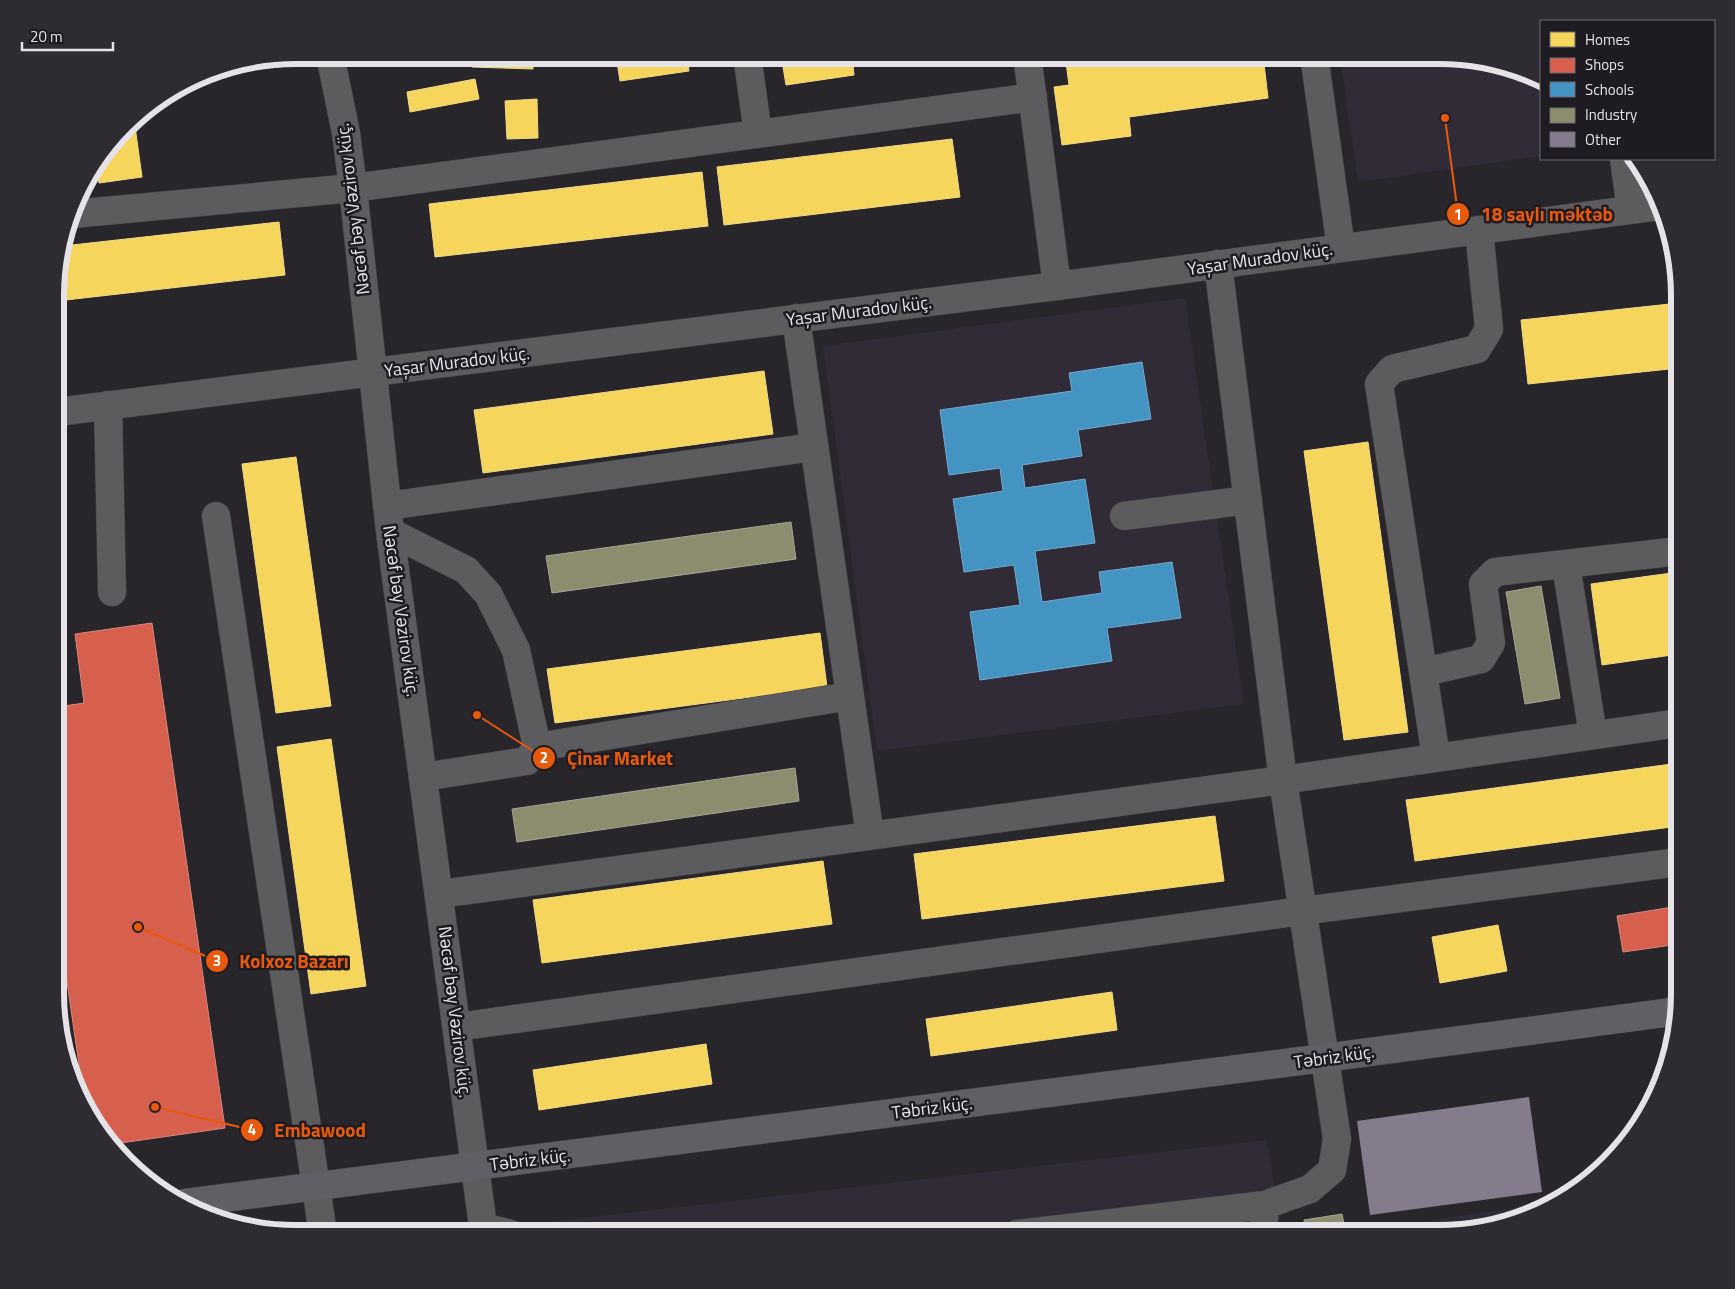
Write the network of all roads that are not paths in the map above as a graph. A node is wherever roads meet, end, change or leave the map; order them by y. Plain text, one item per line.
1 (332, 64) edge
2 (748, 64) edge
3 (1028, 64) edge
4 (1315, 64) edge
5 (1033, 97) junction
6 (758, 134) junction
7 (1624, 160) edge
8 (353, 188) junction
9 (1654, 207) edge
10 (1631, 210) junction
11 (79, 213) edge
12 (1479, 230) junction
13 (1341, 248) junction
14 (1218, 264) junction
15 (1057, 286) junction
16 (796, 318) junction
17 (372, 373) junction
18 (108, 405) junction
19 (64, 411) edge
20 (814, 447) junction
21 (1248, 500) junction
22 (387, 506) junction
23 (216, 516) dead end
24 (1124, 516) dead end
25 (390, 532) junction
26 (1671, 552) edge
27 (1566, 565) junction
28 (112, 592) dead end
29 (1424, 672) junction
30 (850, 696) junction
31 (1671, 724) edge
32 (1593, 735) junction
33 (536, 747) junction
34 (1436, 757) junction
35 (423, 776) junction
36 (1282, 780) junction
37 (870, 836) junction
38 (1671, 863) edge
39 (440, 894) junction
40 (1302, 911) junction
41 (1670, 1012) edge
42 (457, 1027) junction
43 (1324, 1058) junction
44 (474, 1167) junction
45 (316, 1188) junction
46 (195, 1202) edge
47 (1265, 1205) junction
48 (322, 1225) edge
49 (482, 1225) edge
50 (1094, 1225) edge
51 (1264, 1225) edge

1 - 8 street, Nəcəf bəy Vəzirov küç.
2 - 6 street
3 - 5 street
4 - 13 street
5 - 6 street
5 - 15 street
6 - 8 street
7 - 10 street
8 - 11 street
8 - 17 street, Nəcəf bəy Vəzirov küç.
9 - 10 street, Yaşar Muradov küç.
10 - 12 street, Yaşar Muradov küç.
12 - 13 street, Yaşar Muradov küç.
12 - 29 street
13 - 14 street, Yaşar Muradov küç.
14 - 15 street, Yaşar Muradov küç.
14 - 21 street
15 - 16 street, Yaşar Muradov küç.
16 - 17 street, Yaşar Muradov küç.
16 - 20 street
17 - 18 street, Yaşar Muradov küç.
17 - 22 street, Nəcəf bəy Vəzirov küç.
18 - 19 street, Yaşar Muradov küç.
18 - 28 street
20 - 22 street
20 - 30 street
21 - 24 street
21 - 36 street
22 - 25 street, Nəcəf bəy Vəzirov küç.
23 - 45 street
25 - 33 street
25 - 35 street, Nəcəf bəy Vəzirov küç.
26 - 27 street
27 - 29 street
27 - 32 street
29 - 34 street
30 - 33 street
30 - 37 street
31 - 32 street
32 - 34 street
33 - 35 street
34 - 36 street
35 - 39 street, Nəcəf bəy Vəzirov küç.
36 - 37 street
36 - 40 street
37 - 39 street
38 - 40 street
39 - 42 street, Nəcəf bəy Vəzirov küç.
40 - 42 street
40 - 43 street
41 - 43 main road, Təbriz küç.
42 - 44 street, Nəcəf bəy Vəzirov küç.
43 - 44 main road, Təbriz küç.
43 - 47 street
44 - 45 main road, Təbriz küç.
44 - 49 street, Nəcəf bəy Vəzirov küç.
45 - 46 main road, Təbriz küç.
45 - 48 street
47 - 50 street
47 - 51 street

